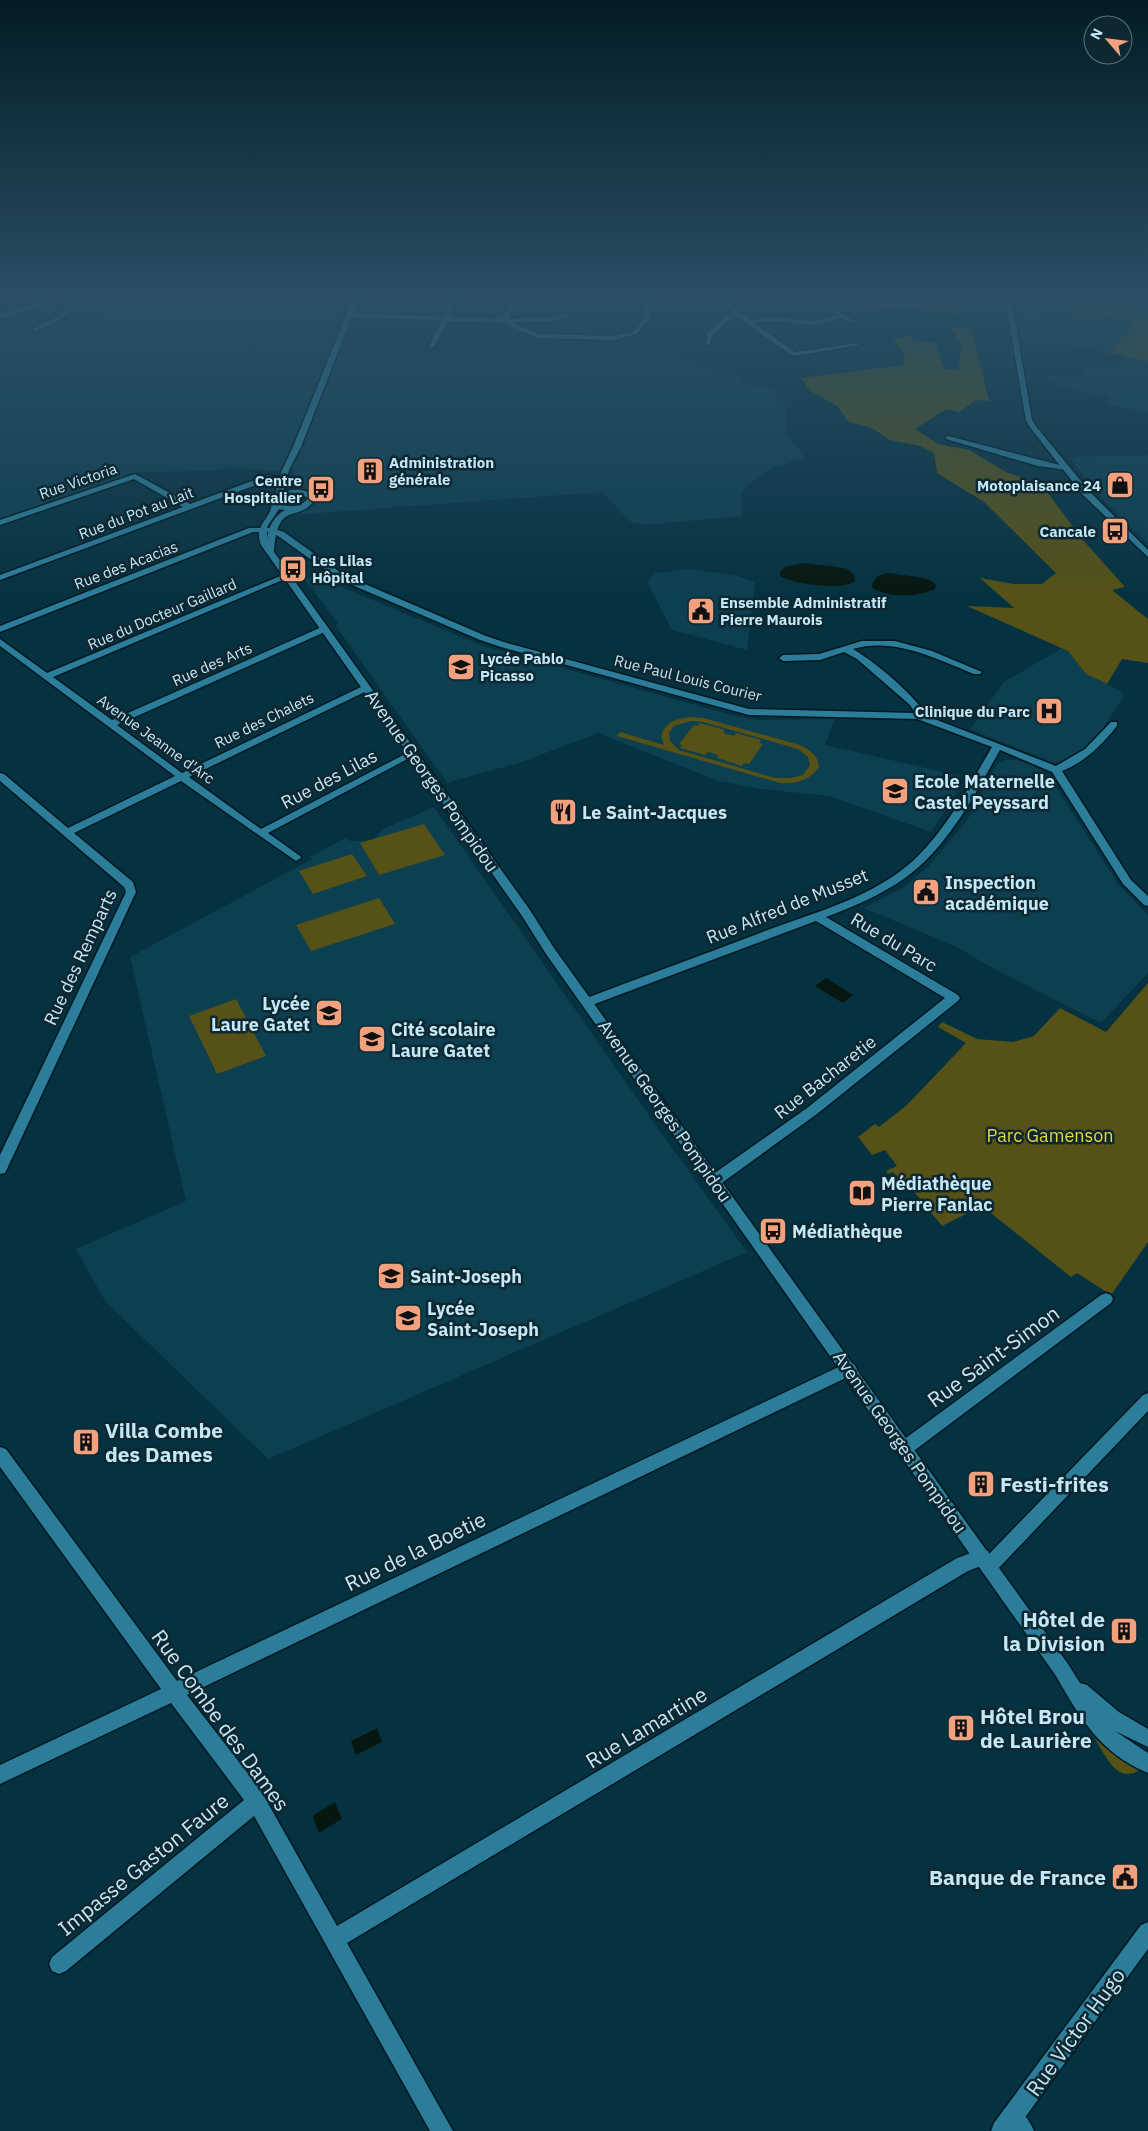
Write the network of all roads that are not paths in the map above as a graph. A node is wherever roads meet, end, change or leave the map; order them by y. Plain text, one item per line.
1 (316, 397) edge
2 (1025, 397) edge
3 (948, 438) dead end
4 (297, 446) junction
5 (1067, 468) junction
6 (282, 479) junction
7 (304, 493) junction
8 (278, 500) junction
9 (189, 507) junction
10 (293, 508) junction
11 (0, 523) edge
12 (266, 530) junction
13 (1148, 555) edge
14 (288, 576) junction
15 (0, 578) edge
16 (0, 629) edge
17 (324, 629) junction
18 (0, 642) edge
19 (845, 648) junction
20 (783, 658) dead end
21 (977, 672) dead end
22 (47, 676) junction
23 (366, 688) junction
24 (918, 716) junction
25 (111, 724) junction
26 (1114, 724) dead end
27 (997, 746) junction
28 (412, 754) junction
29 (1056, 770) junction
30 (0, 776) edge
31 (182, 777) junction
32 (67, 832) junction
33 (261, 833) junction
34 (296, 858) dead end
35 (1148, 902) edge
36 (816, 916) junction
37 (954, 998) joint
38 (588, 1002) junction
39 (0, 1169) edge
40 (714, 1181) junction
41 (1106, 1299) dead end
42 (849, 1369) junction
43 (1148, 1400) edge
44 (904, 1448) junction
45 (0, 1454) edge
46 (985, 1561) junction
47 (1062, 1670) junction
48 (173, 1691) junction
49 (1148, 1738) edge
50 (1148, 1764) edge
51 (0, 1775) edge
52 (256, 1802) junction
53 (1148, 1932) edge
54 (334, 1939) junction
55 (59, 1964) dead end
56 (1013, 2126) edge
57 (442, 2131) edge

1 - 4 street
2 - 5 street
3 - 5 street
4 - 6 street
4 - 7 street
5 - 13 street
6 - 8 street
6 - 9 street, Rue du Pot au Lait
7 - 8 street
7 - 10 street
8 - 10 street
8 - 12 street
9 - 11 street, Rue Victoria
9 - 15 street, Rue du Pot au Lait
10 - 12 street
12 - 14 street, Avenue Georges Pompidou
12 - 16 street, Rue des Acacias
12 - 24 street, Rue Paul Louis Courier
14 - 17 street, Avenue Georges Pompidou
14 - 22 street, Rue du Docteur Gaillard
17 - 23 street, Avenue Georges Pompidou
17 - 25 street, Rue des Arts
18 - 22 street, Avenue Jeanne d'Arc
19 - 20 street
19 - 21 street
19 - 24 street
22 - 25 street, Avenue Jeanne d'Arc
23 - 28 street, Avenue Georges Pompidou
23 - 31 street, Rue des Chalets
24 - 27 street, Rue Paul Louis Courier
25 - 31 street, Avenue Jeanne d'Arc
26 - 29 street
27 - 29 street, Rue Paul Louis Courier
27 - 36 street, Rue Alfred de Musset
28 - 33 street, Rue des Lilas
28 - 38 street, Avenue Georges Pompidou
29 - 35 street
30 - 32 street, Rue des Remparts
31 - 32 street, Rue des Chalets
31 - 33 street, Avenue Jeanne d'Arc
32 - 39 street, Rue des Remparts
33 - 34 street, Avenue Jeanne d'Arc
36 - 37 street, Rue du Parc
36 - 38 street, Rue Alfred de Musset
37 - 40 street, Rue Bacharetie
38 - 40 street, Avenue Georges Pompidou
40 - 42 street, Avenue Georges Pompidou
41 - 44 street, Rue Saint-Simon
42 - 44 street, Avenue Georges Pompidou
42 - 48 street, Rue de la Boetie
43 - 46 street
44 - 46 street, Avenue Georges Pompidou
45 - 48 street, Rue Combe des Dames
46 - 47 street, Avenue Georges Pompidou
46 - 54 street, Rue Lamartine
47 - 49 street, Avenue Georges Pompidou
47 - 50 street, Avenue Georges Pompidou
48 - 51 street, Rue de la Boetie
48 - 52 street, Rue Combe des Dames
52 - 54 street, Rue Combe des Dames
52 - 55 street, Impasse Gaston Faure
53 - 56 street, Rue Victor Hugo
54 - 57 street, Rue Combe des Dames

